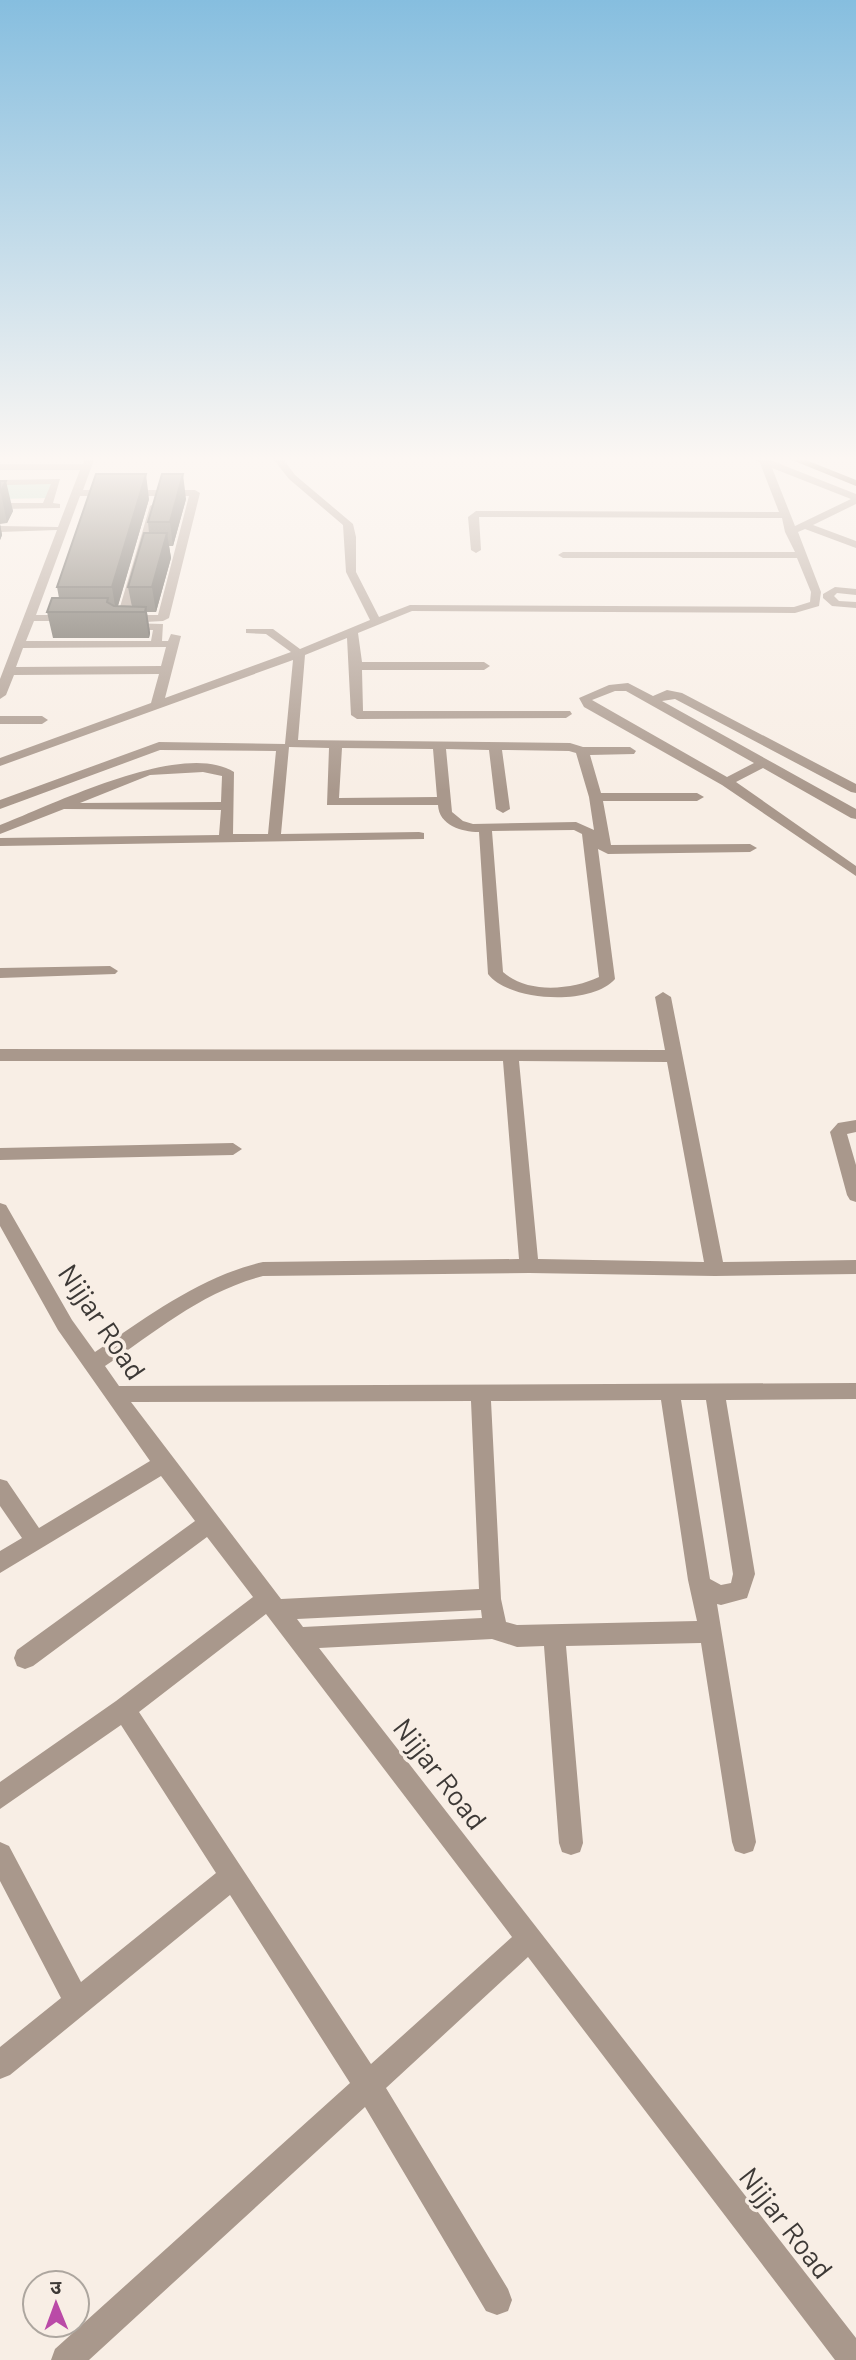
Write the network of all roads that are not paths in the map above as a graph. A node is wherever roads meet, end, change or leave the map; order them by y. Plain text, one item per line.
1 (47, 570) edge
2 (135, 570) edge
3 (175, 570) edge
4 (351, 570) edge
5 (808, 570) edge
6 (856, 592) edge
7 (822, 595) junction
8 (856, 605) edge
9 (55, 606) edge
10 (29, 618) junction
11 (51, 618) junction
12 (87, 618) edge
13 (117, 618) junction
14 (376, 621) junction
15 (250, 631) dead end
16 (352, 631) junction
17 (156, 644) junction
18 (19, 645) junction
19 (299, 653) junction
20 (270, 664) junction
21 (356, 666) junction
22 (484, 666) dead end
23 (165, 670) junction
24 (5, 676) edge
25 (299, 678) junction
26 (0, 695) edge
27 (653, 701) junction
28 (157, 704) junction
29 (566, 713) dead end
30 (0, 720) edge
31 (42, 720) dead end
32 (336, 744) junction
33 (439, 746) junction
34 (495, 746) junction
35 (582, 751) junction
36 (630, 751) dead end
37 (0, 762) edge
38 (761, 764) junction
39 (727, 782) junction
40 (856, 789) edge
41 (596, 797) junction
42 (697, 797) dead end
43 (444, 801) junction
44 (0, 805) edge
45 (227, 806) junction
46 (58, 807) junction
47 (503, 809) dead end
48 (856, 815) edge
49 (485, 827) junction
50 (0, 830) edge
51 (419, 835) dead end
52 (274, 838) junction
53 (226, 839) junction
54 (0, 842) edge
55 (750, 848) dead end
56 (856, 872) edge
57 (110, 971) dead end
58 (0, 973) edge
59 (663, 997) dead end
60 (510, 1054) junction
61 (0, 1055) edge
62 (675, 1056) junction
63 (856, 1126) edge
64 (233, 1149) dead end
65 (0, 1154) edge
66 (856, 1195) edge
67 (0, 1210) edge
68 (529, 1266) junction
69 (856, 1267) edge
70 (715, 1269) junction
71 (92, 1364) junction
72 (856, 1391) edge
73 (481, 1393) junction
74 (114, 1394) junction
75 (670, 1394) junction
76 (715, 1394) junction
77 (164, 1464) junction
78 (0, 1488) edge
79 (209, 1523) junction
80 (36, 1541) junction
81 (0, 1563) edge
82 (703, 1588) junction
83 (490, 1599) junction
84 (272, 1605) junction
85 (496, 1628) junction
86 (710, 1632) junction
87 (554, 1635) junction
88 (298, 1638) junction
89 (25, 1658) dead end
90 (124, 1709) junction
91 (0, 1797) edge
92 (744, 1842) dead end
93 (570, 1843) dead end
94 (0, 1855) edge
95 (233, 1876) junction
96 (529, 1939) junction
97 (77, 2002) junction
98 (0, 2064) edge
99 (368, 2085) junction
100 (497, 2300) dead end
101 (66, 2360) edge
102 (854, 2360) edge

1 - 10 street
2 - 13 street
3 - 13 street
4 - 14 street
5 - 7 street
6 - 7 street
7 - 8 street
7 - 14 street
9 - 11 street
10 - 11 street
10 - 18 street
11 - 12 street
13 - 17 street
14 - 16 street
15 - 19 street
16 - 19 street
16 - 21 street
17 - 18 street
17 - 23 street
18 - 24 street
19 - 20 street
19 - 25 street
20 - 25 street
20 - 28 street
21 - 22 street
21 - 29 street
23 - 24 street
23 - 28 street
24 - 26 street
25 - 32 street
27 - 38 street
27 - 39 street
27 - 40 street
28 - 37 street
30 - 31 street
32 - 33 street
32 - 43 street
33 - 34 street
33 - 43 street
34 - 35 street
34 - 47 street
35 - 36 street
35 - 41 street
38 - 39 street
38 - 48 street
39 - 56 street
41 - 42 street
41 - 55 street
43 - 49 street
44 - 52 street
45 - 46 street
45 - 46 street
45 - 53 street
46 - 50 street
49 - 49 street
51 - 52 street
52 - 53 street
53 - 54 street
57 - 58 street
59 - 62 street
60 - 61 street
60 - 62 street
60 - 68 street
62 - 70 street
63 - 66 street
64 - 65 street
67 - 71 street, Nijjar Road
68 - 70 street
68 - 71 street
69 - 70 street
71 - 74 street, Nijjar Road
72 - 76 street
73 - 74 street
73 - 75 street
73 - 83 street
74 - 77 street, Nijjar Road
75 - 76 street
75 - 82 street
76 - 82 street
77 - 79 street, Nijjar Road
77 - 80 street
78 - 80 street
79 - 84 street, Nijjar Road
79 - 89 street
80 - 81 street
82 - 86 street
83 - 84 street
83 - 85 street
84 - 88 street, Nijjar Road
84 - 90 street
85 - 87 street
85 - 88 street
86 - 87 street
86 - 92 street
87 - 93 street
88 - 96 street, Nijjar Road
90 - 91 street
90 - 95 street
94 - 97 street
95 - 97 street
95 - 99 street
96 - 99 street
96 - 102 street, Nijjar Road
97 - 98 street
99 - 100 street
99 - 101 street

